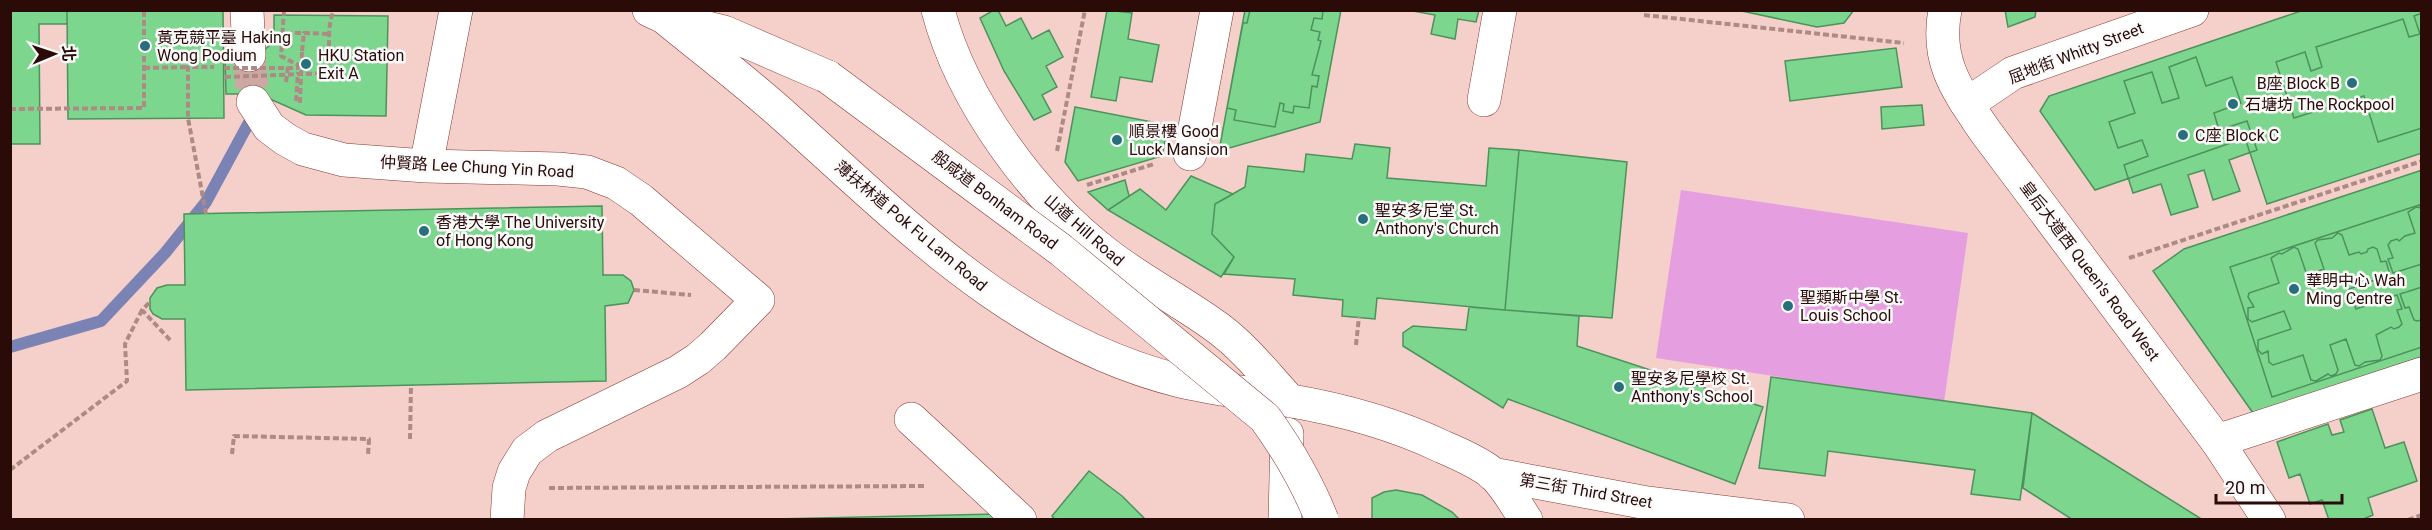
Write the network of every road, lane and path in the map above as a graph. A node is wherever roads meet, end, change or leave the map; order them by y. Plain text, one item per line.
1 (144, 10) edge
2 (247, 10) edge
3 (284, 10) edge
4 (334, 10) edge
5 (456, 10) edge
6 (939, 10) edge
7 (1085, 10) edge
8 (1217, 10) edge
9 (1500, 10) edge
10 (1945, 10) edge
11 (2192, 10) edge
12 (656, 14) edge
13 (1644, 15) dead end
14 (330, 34) junction
15 (1914, 44) dead end
16 (236, 61) junction
17 (300, 67) junction
18 (144, 68) junction
19 (188, 68) junction
20 (225, 77) dead end
21 (1484, 100) dead end
22 (1965, 101) junction
23 (253, 102) tunnel mouth
24 (298, 102) dead end
25 (10, 109) edge
26 (1056, 156) dead end
27 (1178, 157) joint
28 (2421, 161) edge
29 (426, 166) junction
30 (1082, 187) dead end
31 (206, 214) dead end
32 (2123, 260) dead end
33 (149, 303) dead end
34 (142, 310) junction
35 (1359, 317) dead end
36 (171, 340) dead end
37 (1356, 345) dead end
38 (2421, 374) edge
39 (411, 385) dead end
40 (1289, 400) junction
41 (911, 419) dead end
42 (410, 439) dead end
43 (2217, 441) junction
44 (232, 454) dead end
45 (368, 456) dead end
46 (10, 470) edge
47 (1492, 474) junction
48 (931, 486) dead end
49 (508, 504) edge
50 (2421, 515) edge
51 (136, 518) edge
52 (99, 519) edge
53 (180, 519) edge
54 (1020, 519) edge
55 (1285, 519) edge
56 (1322, 519) edge
57 (1526, 519) edge
58 (1788, 519) edge
59 (2270, 519) edge
60 (2408, 519) edge

1 - 18 path
2 - 16 main road
3 - 17 path, bridge
4 - 14 path
5 - 29 main road
6 - 40 main road, 山道 Hill Road
7 - 26 path
8 - 27 main road
9 - 21 main road
10 - 22 main road, 皇后大道西 Queen's Road West
11 - 22 main road, 屈地街 Whitty Street
12 - 40 main road, 薄扶林道 Pok Fu Lam Road
12 - 56 main road, 般咸道 Bonham Road, bridge
13 - 15 path
14 - 17 path, bridge
14 - 20 path, bridge
16 - 17 path, bridge
16 - 19 path
17 - 24 path, bridge
18 - 19 path
18 - 25 path
19 - 31 path
22 - 43 main road, 皇后大道西 Queen's Road West
23 - 29 main road, 仲賢路 Lee Chung Yin Road
27 - 30 path
28 - 32 path
29 - 49 main road, 仲賢路 Lee Chung Yin Road
33 - 34 path
34 - 36 path
34 - 46 path
35 - 37 path
38 - 43 main road
39 - 42 path
40 - 47 main road, 薄扶林道 Pok Fu Lam Road
40 - 55 main road
41 - 54 main road
43 - 59 main road, 皇后大道西 Queen's Road West
44 - 45 path
47 - 57 main road, 薄扶林道 Pok Fu Lam Road
47 - 58 main road, 第三街 Third Street
48 - 49 path
50 - 60 path
51 - 52 path
51 - 53 path

